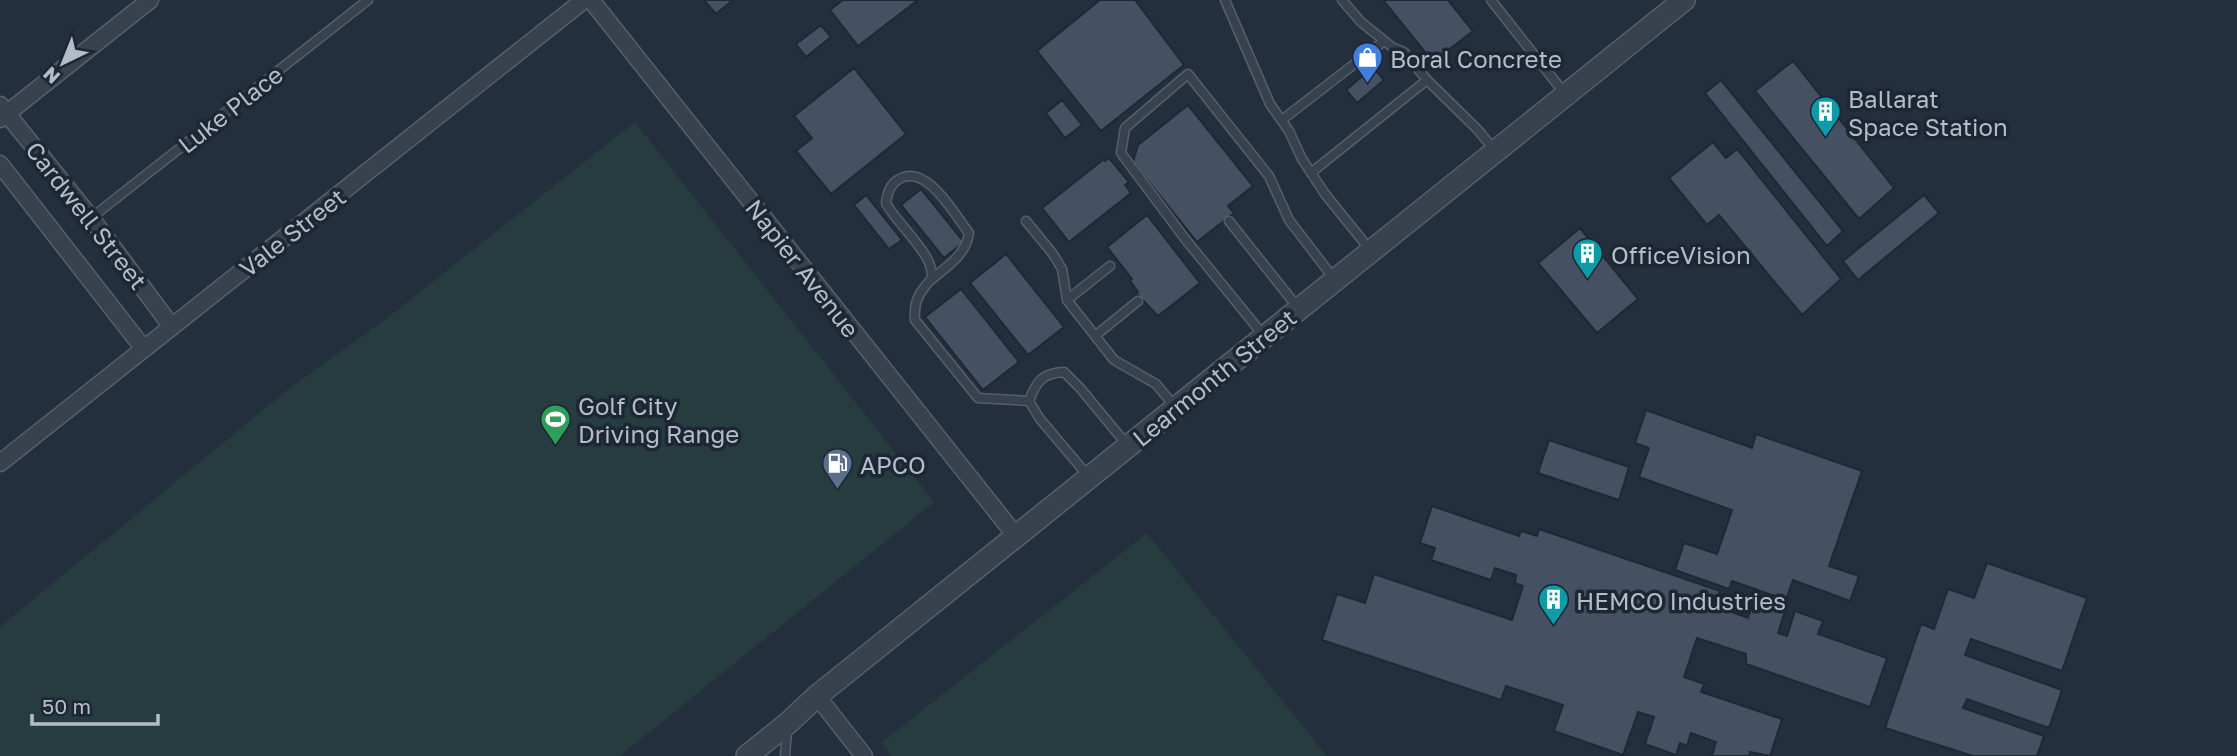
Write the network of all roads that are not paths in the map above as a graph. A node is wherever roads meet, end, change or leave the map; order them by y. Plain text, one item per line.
1 (150, 0) edge
2 (368, 0) edge
3 (584, 0) edge
4 (591, 0) edge
5 (1225, 0) edge
6 (1342, 0) edge
7 (1491, 0) edge
8 (1684, 0) edge
9 (1384, 41) junction
10 (1427, 79) junction
11 (1566, 95) junction
12 (2, 112) edge
13 (1282, 120) junction
14 (1496, 151) junction
15 (0, 164) edge
16 (1312, 172) junction
17 (91, 218) junction
18 (1026, 220) dead end
19 (1228, 221) dead end
20 (1371, 251) junction
21 (1110, 266) dead end
22 (930, 280) junction
23 (1335, 280) junction
24 (1067, 300) junction
25 (1138, 301) dead end
26 (1299, 309) junction
27 (172, 327) junction
28 (1095, 336) junction
29 (1265, 336) junction
30 (144, 349) junction
31 (1028, 401) junction
32 (1176, 408) junction
33 (1128, 446) junction
34 (0, 463) edge
35 (1089, 477) junction
36 (1016, 536) junction
37 (817, 696) junction
38 (787, 724) junction
39 (747, 756) edge
40 (785, 756) edge
41 (864, 756) edge

1 - 12 street
2 - 17 lane, Luke Place
3 - 27 street, Vale Street
4 - 36 street, Napier Avenue
5 - 13 lane
6 - 9 lane
7 - 11 lane
8 - 11 street, Learmonth Street
9 - 10 lane
9 - 13 lane
10 - 14 lane
10 - 16 lane
11 - 14 street, Learmonth Street
12 - 17 street, Cardwell Street
13 - 16 lane
14 - 20 street, Learmonth Street
15 - 30 street, Cardwell Street
16 - 20 lane
17 - 27 street, Cardwell Street
18 - 24 lane
19 - 26 lane
20 - 23 street, Learmonth Street
21 - 24 lane
22 - 22 lane
22 - 31 lane
23 - 26 street, Learmonth Street
23 - 29 lane
24 - 28 lane
25 - 28 lane
26 - 29 street, Learmonth Street
27 - 30 street, Vale Street
28 - 32 lane
29 - 32 street, Learmonth Street
30 - 34 street, Vale Street
31 - 33 lane
31 - 35 lane
32 - 33 street, Learmonth Street
33 - 35 street, Learmonth Street
35 - 36 street, Learmonth Street
36 - 37 street, Learmonth Street
37 - 38 street, Learmonth Street
37 - 41 street
38 - 39 street, Learmonth Street
38 - 40 lane

